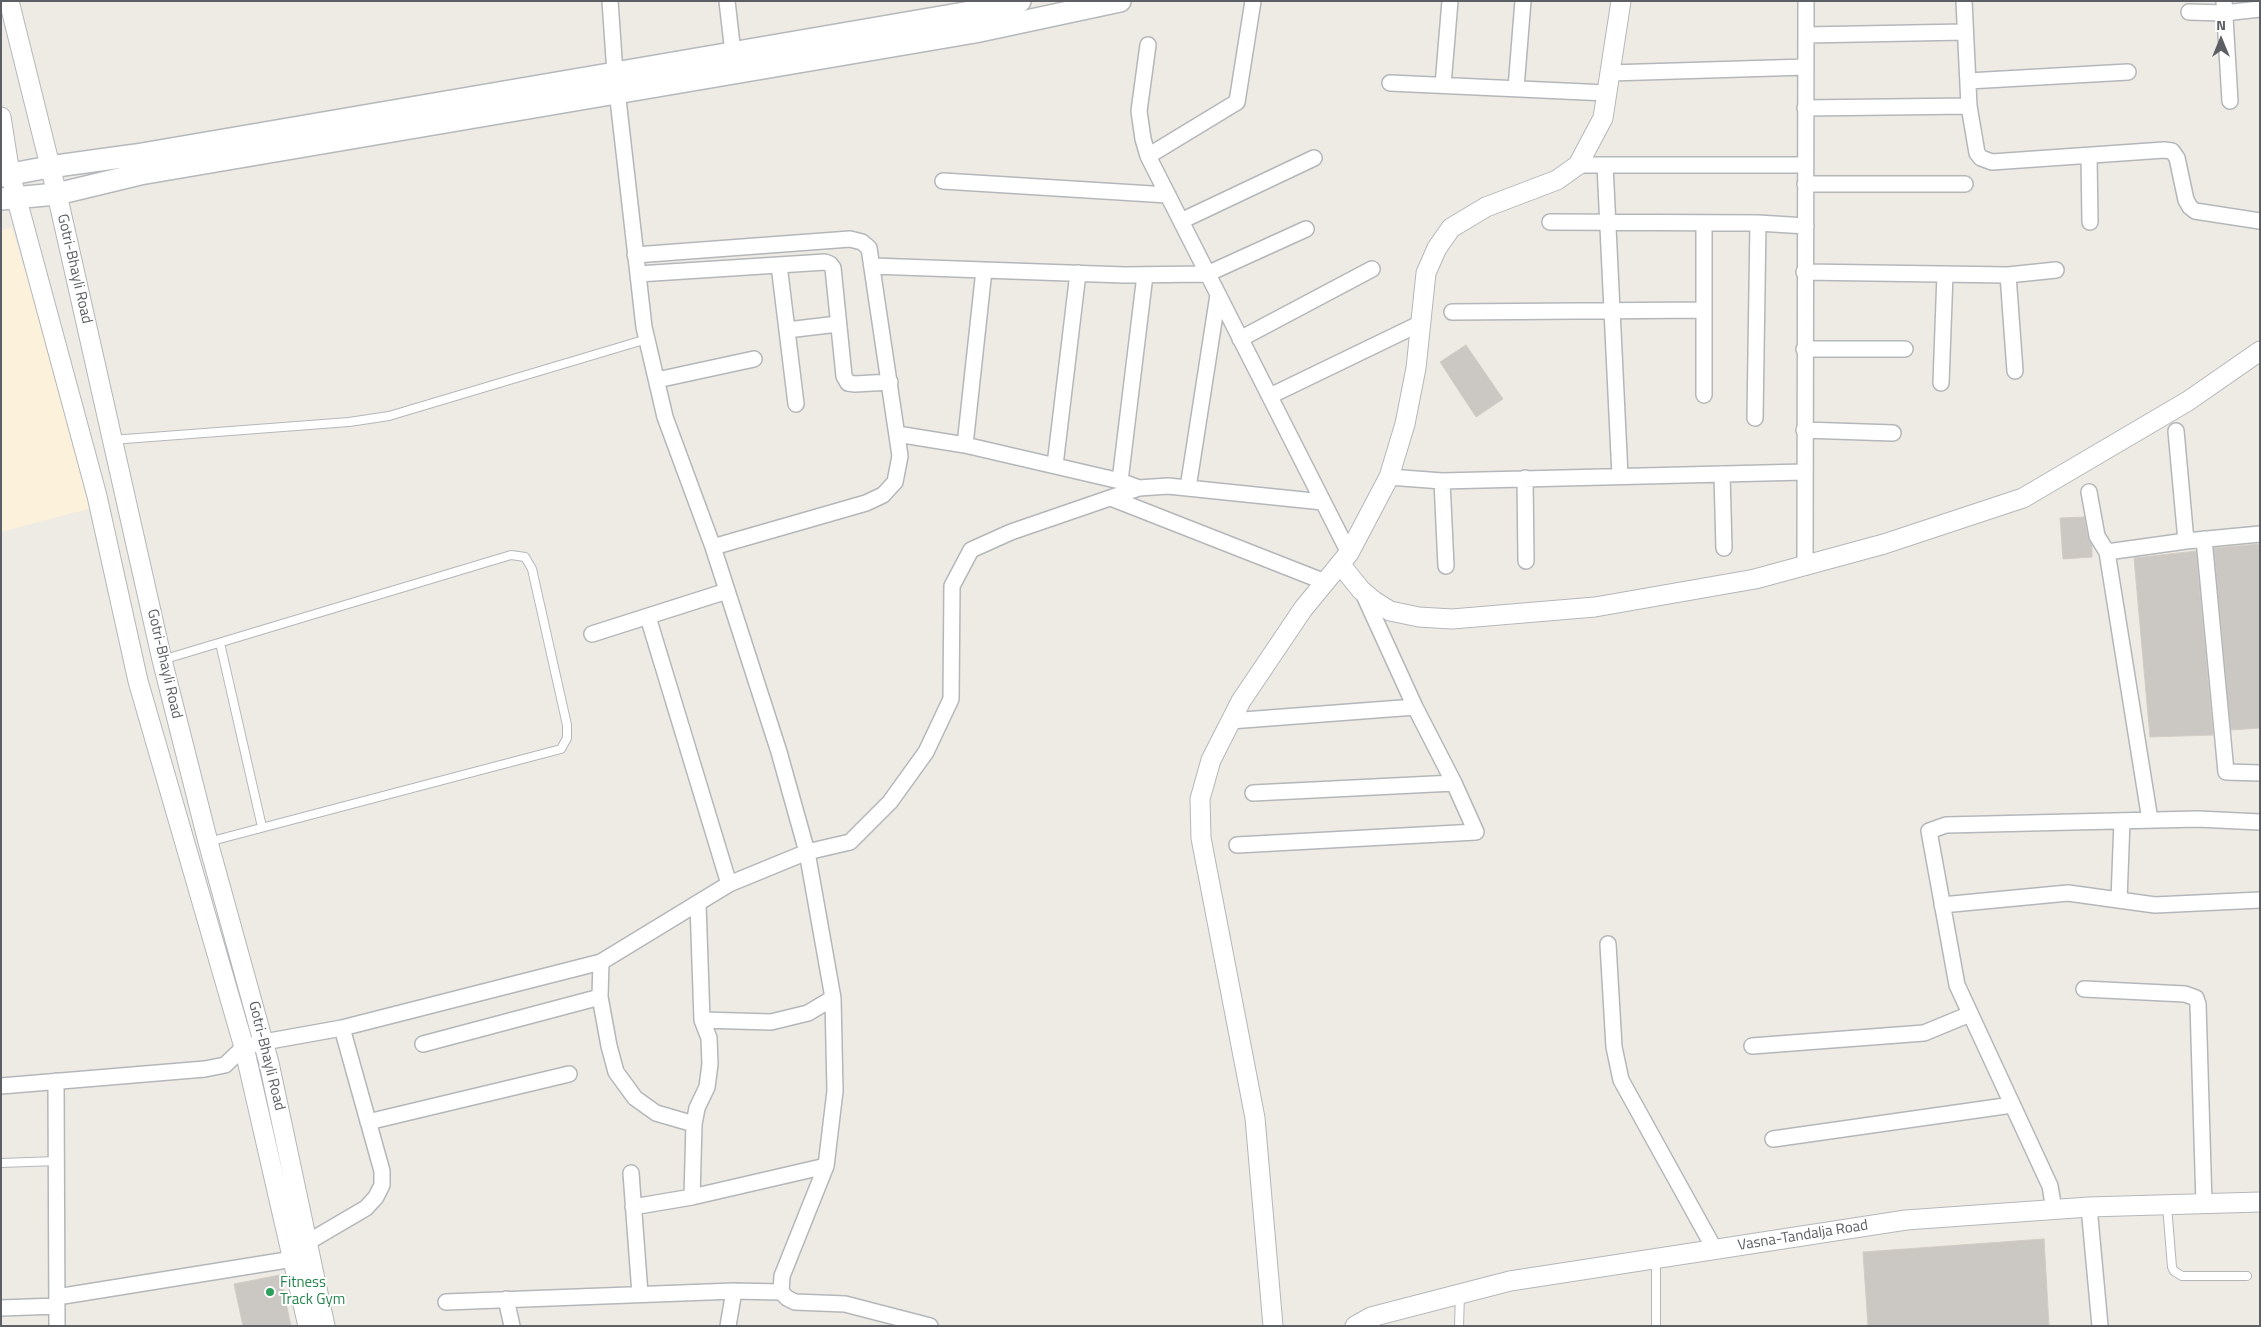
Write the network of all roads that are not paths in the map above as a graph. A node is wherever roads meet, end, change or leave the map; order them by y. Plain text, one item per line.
1 (9, 1) edge
2 (610, 1) edge
3 (727, 1) edge
4 (1020, 1) edge
5 (1120, 1) edge
6 (1252, 1) edge
7 (1450, 1) edge
8 (1523, 1) edge
9 (1621, 1) edge
10 (1806, 1) edge
11 (1964, 1) edge
12 (970, 7) edge
13 (2224, 7) edge
14 (2260, 10) edge
15 (2189, 12) dead end
16 (1965, 32) junction
17 (1806, 35) junction
18 (1148, 45) dead end
19 (733, 53) junction
20 (1806, 66) junction
21 (2128, 72) dead end
22 (1610, 73) junction
23 (1968, 81) junction
24 (617, 83) junction
25 (1390, 83) dead end
26 (1443, 85) junction
27 (1516, 88) junction
28 (1607, 93) junction
29 (2230, 101) dead end
30 (1969, 106) junction
31 (1805, 108) junction
32 (1, 116) edge
33 (1148, 156) junction
34 (2089, 156) junction
35 (1314, 158) dead end
36 (1578, 166) junction
37 (1605, 166) junction
38 (1805, 166) junction
39 (49, 167) junction
40 (6, 175) edge
41 (943, 181) dead end
42 (1805, 184) junction
43 (1965, 184) dead end
44 (57, 194) junction
45 (1168, 195) junction
46 (9, 198) edge
47 (1181, 221) junction
48 (2260, 221) edge
49 (1550, 222) dead end
50 (2090, 222) dead end
51 (1608, 223) junction
52 (1704, 223) junction
53 (1758, 223) junction
54 (1806, 226) junction
55 (1306, 229) dead end
56 (636, 255) junction
57 (779, 265) junction
58 (873, 266) junction
59 (1372, 269) dead end
60 (984, 270) junction
61 (2056, 270) dead end
62 (1804, 272) junction
63 (1078, 273) junction
64 (638, 274) junction
65 (1207, 274) junction
66 (1945, 274) junction
67 (1145, 275) junction
68 (2008, 275) junction
69 (1218, 295) junction
70 (1704, 310) junction
71 (1614, 311) junction
72 (1452, 312) dead end
73 (1421, 323) junction
74 (838, 324) junction
75 (787, 330) junction
76 (647, 339) junction
77 (1240, 339) junction
78 (1904, 348) dead end
79 (1804, 349) junction
80 (2260, 352) edge
81 (754, 359) dead end
82 (2015, 371) dead end
83 (657, 380) junction
84 (890, 382) junction
85 (1941, 383) dead end
86 (1704, 395) dead end
87 (1270, 396) junction
88 (796, 404) dead end
89 (1755, 418) dead end
90 (1804, 430) junction
91 (2176, 431) dead end
92 (1894, 433) dead end
93 (897, 434) junction
94 (112, 440) junction
95 (965, 445) junction
96 (1054, 466) junction
97 (1804, 472) junction
98 (1722, 474) junction
99 (1620, 476) junction
100 (1389, 477) junction
101 (1525, 478) junction
102 (1442, 480) junction
103 (1120, 481) junction
104 (1139, 488) junction
105 (1188, 488) junction
106 (2089, 492) dead end
107 (1111, 498) junction
108 (1323, 502) junction
109 (2260, 534) edge
110 (2204, 539) junction
111 (2186, 541) junction
112 (713, 547) junction
113 (1724, 548) dead end
114 (2107, 552) junction
115 (1344, 559) junction
116 (1526, 562) dead end
117 (1446, 566) dead end
118 (1805, 567) junction
119 (1325, 582) junction
120 (1362, 590) junction
121 (727, 591) junction
122 (648, 617) junction
123 (592, 634) dead end
124 (220, 643) junction
125 (162, 660) junction
126 (1415, 707) junction
127 (1230, 721) junction
128 (2260, 773) edge
129 (1454, 784) junction
130 (1253, 793) dead end
131 (2150, 820) junction
132 (2122, 821) junction
133 (2260, 822) edge
134 (262, 828) junction
135 (208, 842) junction
136 (1237, 845) dead end
137 (807, 852) junction
138 (729, 884) junction
139 (2119, 900) junction
140 (2260, 900) edge
141 (698, 904) junction
142 (1942, 906) junction
143 (1608, 944) dead end
144 (600, 962) junction
145 (2084, 989) dead end
146 (600, 997) junction
147 (833, 998) junction
148 (1970, 1014) junction
149 (702, 1020) junction
150 (342, 1028) junction
151 (264, 1042) junction
152 (423, 1044) dead end
153 (1752, 1046) dead end
154 (244, 1048) junction
155 (569, 1074) dead end
156 (56, 1081) junction
157 (1, 1086) edge
158 (2012, 1105) junction
159 (368, 1122) junction
160 (694, 1124) junction
161 (1773, 1139) dead end
162 (56, 1162) junction
163 (1, 1163) edge
164 (826, 1166) junction
165 (631, 1173) dead end
166 (692, 1197) junction
167 (2260, 1202) edge
168 (2204, 1204) junction
169 (2167, 1205) junction
170 (633, 1207) junction
171 (2089, 1207) junction
172 (2054, 1210) junction
173 (308, 1242) junction
174 (1715, 1250) junction
175 (293, 1259) junction
176 (1656, 1259) junction
177 (2247, 1276) dead end
178 (734, 1291) junction
179 (781, 1292) junction
180 (640, 1294) junction
181 (1460, 1294) junction
182 (506, 1299) junction
183 (57, 1302) junction
184 (446, 1302) dead end
185 (1, 1308) edge
186 (57, 1326) edge
187 (308, 1326) edge
188 (325, 1326) edge
189 (512, 1326) edge
190 (728, 1326) edge
191 (930, 1326) edge
192 (1273, 1326) edge
193 (1356, 1326) edge
194 (1459, 1326) edge
195 (1656, 1326) edge
196 (2100, 1326) edge

1 - 39 street, Gotri-Bhayli Road
2 - 24 street
3 - 19 street
4 - 12 main road
5 - 24 main road
6 - 33 street
7 - 26 street
8 - 27 street
9 - 22 street
10 - 17 street
11 - 16 street
12 - 19 main road
13 - 14 street
13 - 15 street
13 - 29 street
16 - 17 street
16 - 23 street
17 - 20 street
18 - 33 street
19 - 24 main road
20 - 22 street
20 - 31 street
21 - 23 street
22 - 28 street
23 - 30 street
24 - 39 main road
24 - 44 main road
24 - 56 street
25 - 26 street
26 - 27 street
27 - 28 street
28 - 36 street
30 - 31 street
30 - 34 street
31 - 38 street
32 - 40 street, Gotri-Bhayli Road
33 - 45 street
34 - 48 street
34 - 50 street
35 - 47 street
36 - 37 street
36 - 73 street
37 - 38 street
37 - 51 street
38 - 42 street
39 - 40 main road
39 - 44 street, Gotri-Bhayli Road
40 - 46 street, Gotri-Bhayli Road
41 - 45 street
42 - 43 street
42 - 54 street
44 - 46 main road
44 - 94 street, Gotri-Bhayli Road
45 - 47 street
46 - 154 street, Gotri-Bhayli Road
47 - 65 street
49 - 51 street
51 - 52 street
51 - 71 street
52 - 53 street
52 - 70 street
53 - 54 street
53 - 89 street
54 - 62 street
55 - 65 street
56 - 58 street
56 - 64 street
57 - 64 street
57 - 74 street
57 - 75 street
58 - 60 street
58 - 84 street
59 - 77 street
60 - 63 street
60 - 95 street
61 - 68 street
62 - 66 street
62 - 79 street
63 - 67 street
63 - 96 street
64 - 76 street
65 - 67 street
65 - 69 street
66 - 68 street
66 - 85 street
67 - 103 street
68 - 82 street
69 - 77 street
69 - 105 street
70 - 71 street
70 - 86 street
71 - 72 street
71 - 99 street
73 - 87 street
73 - 100 street
74 - 75 street
74 - 84 street
75 - 88 street
76 - 83 street
76 - 94 lane
77 - 87 street
78 - 79 street
79 - 90 street
80 - 118 street
81 - 83 street
83 - 112 street
84 - 93 street
87 - 108 street
90 - 92 street
90 - 97 street
91 - 111 street
93 - 95 street
93 - 112 street
94 - 125 street, Gotri-Bhayli Road
95 - 96 street
96 - 103 street
97 - 98 street
97 - 118 street
98 - 99 street
98 - 113 street
99 - 101 street
100 - 102 street
100 - 115 street
101 - 102 street
101 - 116 street
102 - 117 street
103 - 104 street
104 - 105 street
104 - 107 street
105 - 108 street
106 - 114 street
107 - 119 street
107 - 137 street
108 - 115 street
109 - 110 street
110 - 111 street
110 - 128 street
111 - 114 street
112 - 121 street
114 - 131 street
115 - 119 street
115 - 120 street
118 - 120 street
119 - 127 street
120 - 126 street
121 - 122 street
121 - 137 street
122 - 123 street
122 - 138 street
124 - 125 lane
124 - 134 lane
124 - 134 lane
125 - 135 street, Gotri-Bhayli Road
126 - 127 street
126 - 129 street
127 - 192 street
129 - 130 street
129 - 136 street
131 - 132 street
131 - 133 street
132 - 139 street
132 - 142 street
134 - 135 lane
135 - 151 street, Gotri-Bhayli Road
137 - 138 street
137 - 147 street
138 - 141 street
139 - 140 street
139 - 142 street
141 - 144 street
141 - 149 street
142 - 148 street
143 - 174 street
144 - 146 street
144 - 150 street
145 - 168 street
146 - 152 street
146 - 160 street
147 - 149 street
147 - 164 street
148 - 153 street
148 - 158 street
149 - 160 street
150 - 151 street
150 - 159 street
151 - 154 street
151 - 173 street, Gotri-Bhayli Road
154 - 156 street
154 - 175 street, Gotri-Bhayli Road
155 - 159 street
156 - 157 street
156 - 162 street
158 - 161 street
158 - 172 street
159 - 173 street
160 - 166 street
162 - 163 lane
162 - 183 street
164 - 166 street
164 - 179 street
165 - 170 street
166 - 170 street
167 - 168 street, Vasna-Tandalja Road
168 - 169 street, Vasna-Tandalja Road
169 - 171 street, Vasna-Tandalja Road
169 - 177 lane
170 - 180 street
171 - 172 street, Vasna-Tandalja Road
171 - 196 street
172 - 174 street, Vasna-Tandalja Road
173 - 188 street, Gotri-Bhayli Road
174 - 176 street, Vasna-Tandalja Road
175 - 183 street
175 - 187 street, Gotri-Bhayli Road
176 - 181 street, Vasna-Tandalja Road
176 - 195 lane
178 - 179 street
178 - 180 street
178 - 190 street
179 - 191 street
180 - 182 street
181 - 193 street, Vasna-Tandalja Road
181 - 194 lane
182 - 184 street
182 - 189 street
183 - 185 street
183 - 186 street

